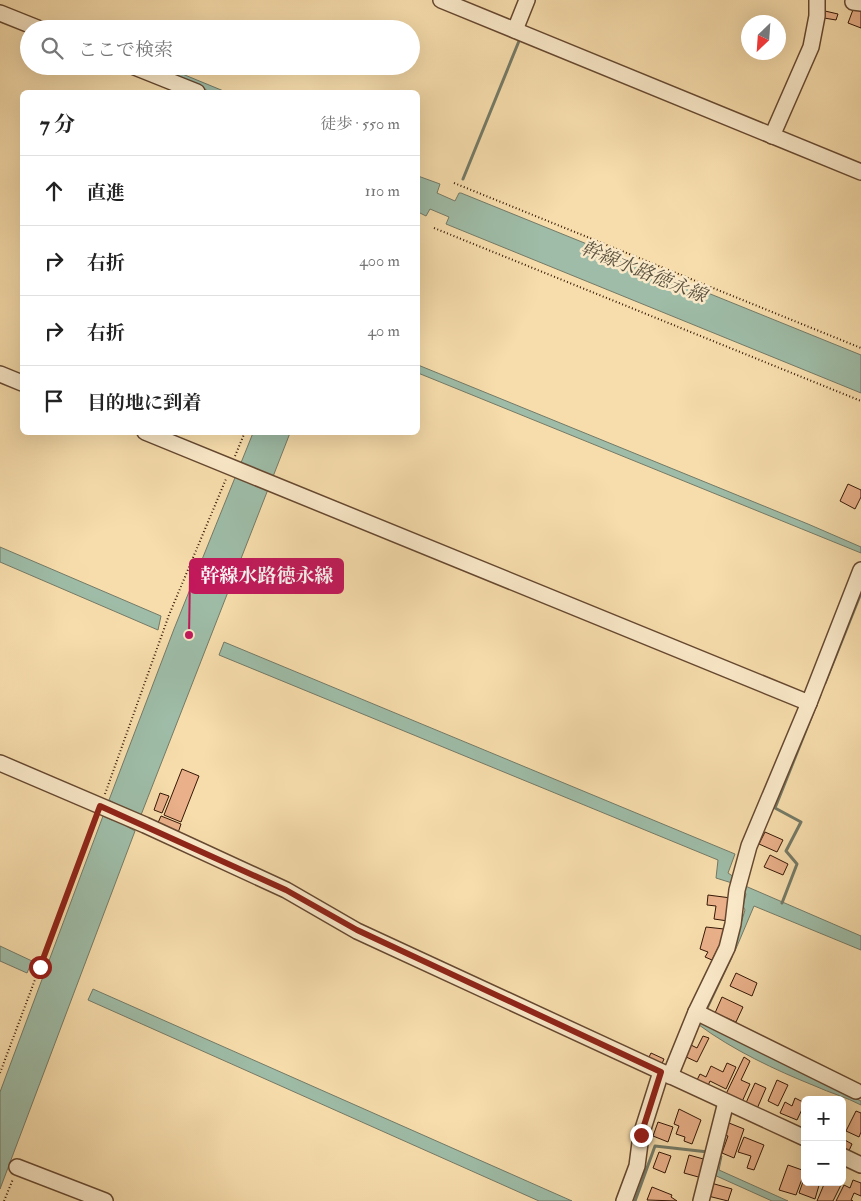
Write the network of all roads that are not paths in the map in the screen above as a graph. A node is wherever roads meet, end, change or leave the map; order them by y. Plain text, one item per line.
1 (441, 0) edge
2 (527, 0) edge
3 (817, 0) edge
4 (0, 13) edge
5 (20, 21) edge
6 (515, 30) junction
7 (154, 75) edge
8 (191, 90) edge
9 (772, 136) junction
10 (861, 172) edge
11 (0, 374) edge
12 (20, 382) edge
13 (152, 435) edge
14 (861, 570) edge
15 (809, 703) junction
16 (0, 763) edge
17 (696, 1012) junction
18 (666, 1074) junction
19 (856, 1091) dead end
20 (726, 1102) junction
21 (801, 1136) edge
22 (846, 1158) edge
23 (861, 1165) edge
24 (17, 1167) road end
25 (105, 1201) edge
26 (624, 1201) edge
27 (701, 1201) edge

1 - 6 street
2 - 6 street
3 - 9 street
4 - 5 street
6 - 9 street
7 - 8 street
9 - 10 street
11 - 12 street
13 - 15 street
14 - 15 street
15 - 17 street
16 - 18 street
17 - 18 street
17 - 19 street
18 - 20 street
18 - 26 street
20 - 21 street
20 - 27 street
22 - 23 street
24 - 25 street

